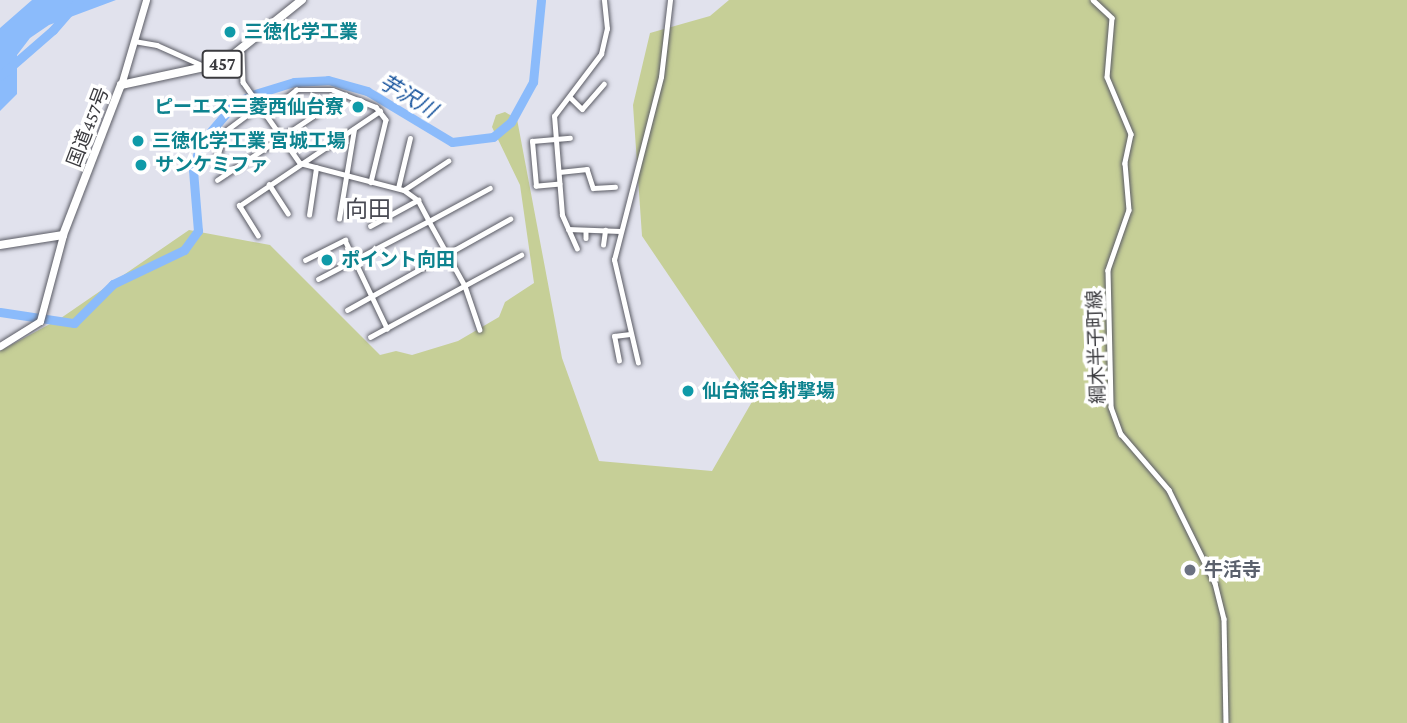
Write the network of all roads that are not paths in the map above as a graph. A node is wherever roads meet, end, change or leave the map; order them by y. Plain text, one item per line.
1 (146, 0) edge
2 (302, 0) edge
3 (604, 0) edge
4 (670, 0) edge
5 (1093, 0) edge
6 (134, 41) junction
7 (242, 53) junction
8 (208, 70) junction
9 (604, 84) dead end
10 (121, 85) junction
11 (345, 94) junction
12 (570, 97) junction
13 (259, 104) junction
14 (380, 111) junction
15 (354, 128) junction
16 (283, 137) junction
17 (410, 138) dead end
18 (570, 138) dead end
19 (556, 139) junction
20 (217, 158) dead end
21 (448, 162) dead end
22 (300, 163) junction
23 (316, 168) junction
24 (559, 172) junction
25 (345, 175) junction
26 (217, 180) dead end
27 (371, 182) junction
28 (268, 184) junction
29 (560, 184) junction
30 (615, 187) dead end
31 (491, 188) dead end
32 (401, 189) junction
33 (418, 201) junction
34 (288, 214) dead end
35 (309, 215) dead end
36 (340, 219) dead end
37 (510, 219) dead end
38 (429, 221) junction
39 (370, 226) dead end
40 (568, 229) junction
41 (606, 229) junction
42 (586, 230) junction
43 (620, 231) junction
44 (63, 235) junction
45 (258, 236) dead end
46 (586, 238) dead end
47 (2, 245) edge
48 (603, 245) dead end
49 (577, 249) dead end
50 (448, 253) junction
51 (521, 255) dead end
52 (305, 260) dead end
53 (355, 260) junction
54 (318, 279) dead end
55 (465, 286) junction
56 (371, 296) junction
57 (347, 310) dead end
58 (387, 328) junction
59 (480, 330) dead end
60 (630, 334) junction
61 (370, 337) dead end
62 (0, 346) edge
63 (619, 361) dead end
64 (638, 362) dead end
65 (1226, 723) edge

1 - 6 main road
2 - 7 highway, 国道457号 / 457
3 - 12 street
4 - 43 street
5 - 65 street, 綱木半子町線
6 - 8 street
6 - 10 main road
7 - 8 highway, 国道457号 / 457
7 - 13 street
8 - 10 highway, 国道457号 / 457
9 - 12 street
10 - 44 highway, 国道457号
11 - 13 street
11 - 14 street
11 - 16 street
12 - 19 street
13 - 16 street
13 - 20 street
14 - 15 street
14 - 27 street
15 - 22 street
15 - 25 street
16 - 22 street
16 - 26 street
17 - 32 street
18 - 19 street
19 - 24 street
19 - 29 street
21 - 32 street
22 - 23 street
22 - 28 street
23 - 25 street
23 - 35 street
24 - 29 street
24 - 30 street
25 - 27 street
25 - 36 street
27 - 32 street
28 - 34 street
28 - 45 street
29 - 40 street
31 - 38 street
32 - 33 street
33 - 38 street
33 - 39 street
37 - 50 street
38 - 50 street
38 - 53 street
40 - 42 street
40 - 49 street
41 - 42 street
41 - 43 street
41 - 48 street
42 - 46 street
43 - 60 street
44 - 47 highway
44 - 62 main road
50 - 55 street
50 - 56 street
51 - 55 street
52 - 53 street
53 - 54 street
53 - 56 street
55 - 58 street
55 - 59 street
56 - 57 street
56 - 58 street
58 - 61 street
60 - 63 street
60 - 64 street

